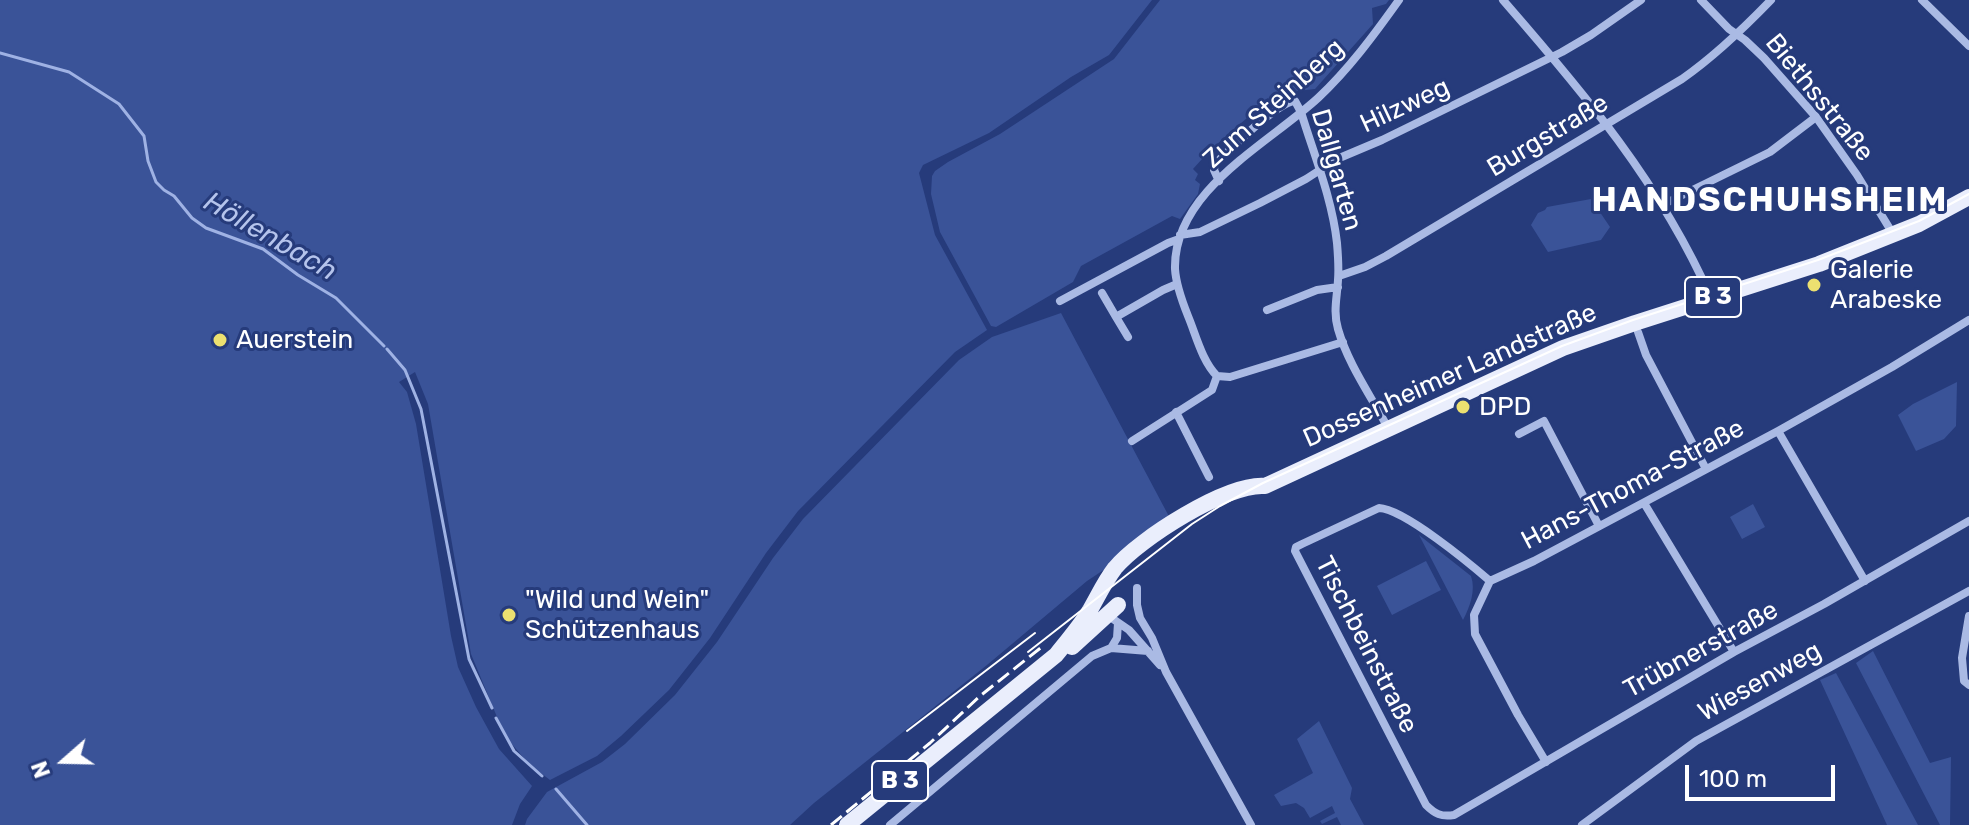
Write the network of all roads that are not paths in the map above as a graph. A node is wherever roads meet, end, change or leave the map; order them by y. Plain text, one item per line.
1 (1399, 0) edge
2 (1503, 0) edge
3 (1641, 0) edge
4 (1701, 0) edge
5 (1771, 0) edge
6 (1922, 0) edge
7 (1737, 35) junction
8 (1969, 46) edge
9 (1552, 57) junction
10 (1301, 112) junction
11 (1816, 117) junction
12 (1608, 124) junction
13 (1320, 170) junction
14 (1219, 181) junction
15 (1969, 197) edge
16 (1662, 205) junction
17 (1893, 234) junction
18 (1180, 237) junction
19 (1339, 276) junction
20 (1177, 284) junction
21 (1338, 287) junction
22 (1102, 293) dead end
23 (1711, 298) junction
24 (1060, 301) dead end
25 (1267, 310) dead end
26 (1116, 317) junction
27 (1969, 320) edge
28 (1638, 332) dead end
29 (1128, 337) dead end
30 (1343, 342) junction
31 (1217, 376) junction
32 (1176, 412) junction
33 (1388, 428) junction
34 (1778, 431) junction
35 (1519, 434) dead end
36 (1132, 441) dead end
37 (1706, 469) junction
38 (1209, 477) dead end
39 (1644, 503) junction
40 (1969, 521) edge
41 (1599, 526) junction
42 (1138, 546) junction
43 (1490, 581) junction
44 (1865, 581) junction
45 (1137, 588) dead end
46 (1969, 591) edge
47 (1118, 611) junction
48 (1969, 616) edge
49 (1140, 618) junction
50 (1083, 620) junction
51 (1111, 648) junction
52 (1148, 651) junction
53 (1734, 652) junction
54 (1056, 655) junction
55 (1166, 672) junction
56 (1967, 684) edge
57 (1546, 762) junction
58 (1453, 820) edge
59 (847, 825) edge
60 (890, 825) edge
61 (1251, 825) edge
62 (1582, 825) edge

1 - 10 street, Zum Steinberg
2 - 9 street
3 - 9 street, Hilzweg
4 - 7 street, Biethsstraße
5 - 7 street, Burgstraße
6 - 8 street
7 - 11 street, Biethsstraße
7 - 12 street, Burgstraße
9 - 12 street
9 - 13 street, Hilzweg
10 - 13 street, Dallgarten
10 - 14 street, Zum Steinberg
10 - 14 street, Dallgarten
11 - 16 street
11 - 17 street, Biethsstraße
12 - 16 street
12 - 19 street, Burgstraße
13 - 18 street, Hilzweg
13 - 19 street, Dallgarten
14 - 18 street, Zum Steinberg
15 - 17 main road, Dossenheimer Landstraße / B 3
16 - 23 street
17 - 23 main road, Dossenheimer Landstraße / B 3
18 - 20 street, Zum Steinberg
18 - 24 street
19 - 21 street
20 - 26 street
20 - 31 street, Zum Steinberg
21 - 25 street
21 - 30 street
22 - 26 street
23 - 33 main road, Dossenheimer Landstraße / B 3
26 - 29 street
27 - 34 street, Hans-Thoma-Straße
28 - 37 street
30 - 31 street
30 - 33 street
31 - 32 street
32 - 36 street
32 - 38 street
33 - 42 main road, Dossenheimer Landstraße / B 3
34 - 37 street, Hans-Thoma-Straße
34 - 44 street
35 - 41 street
37 - 39 street, Hans-Thoma-Straße
39 - 41 street, Hans-Thoma-Straße
39 - 53 street
40 - 44 street, Trübnerstraße
41 - 43 street, Hans-Thoma-Straße
42 - 47 main road, Dossenheimer Landstraße / B 3
42 - 50 main road, Dossenheimer Landstraße / B 3
43 - 57 street
43 - 58 street, Tischbeinstraße
44 - 53 street, Trübnerstraße
45 - 49 street
46 - 62 street, Wiesenweg
47 - 49 street
47 - 50 street, Dossenheimer Landstraße
47 - 51 street
47 - 52 street
47 - 54 main road, Dossenheimer Landstraße / B 3
48 - 56 street
49 - 55 street
50 - 54 main road, Dossenheimer Landstraße / B 3
51 - 52 street
51 - 60 street
52 - 55 street
53 - 57 street, Trübnerstraße
54 - 59 main road, Dossenheimer Landstraße / B 3
55 - 61 street
57 - 58 street, Trübnerstraße

